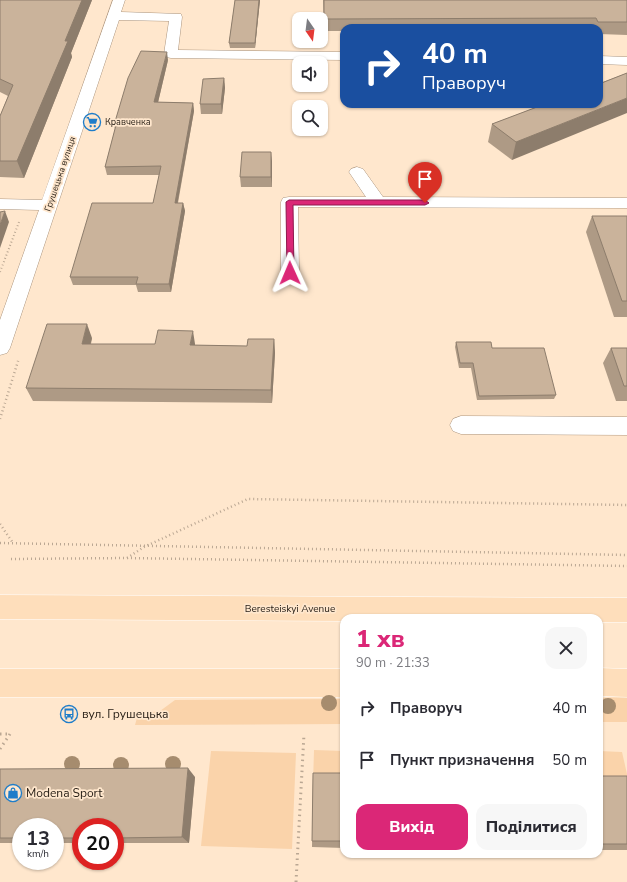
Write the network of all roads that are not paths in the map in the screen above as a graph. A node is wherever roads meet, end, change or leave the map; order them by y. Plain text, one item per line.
1 (120, 0) edge
2 (113, 16) junction
3 (340, 56) edge
4 (603, 60) edge
5 (627, 61) edge
6 (357, 172) dead end
7 (379, 203) junction
8 (627, 203) edge
9 (0, 204) edge
10 (50, 205) junction
11 (290, 273) dead end
12 (0, 348) edge
13 (461, 425) dead end
14 (627, 426) edge
15 (0, 607) edge
16 (627, 610) edge
17 (603, 682) edge
18 (627, 682) edge
19 (0, 683) edge
20 (340, 683) edge

1 - 2 street, Грушецька вулиця
2 - 3 street
2 - 10 street, Грушецька вулиця
4 - 5 street
6 - 7 street
7 - 8 street
7 - 11 street
9 - 10 street
10 - 12 street, Грушецька вулиця
13 - 14 street
15 - 16 main road, Beresteiskyi Avenue
17 - 18 main road
19 - 20 main road

